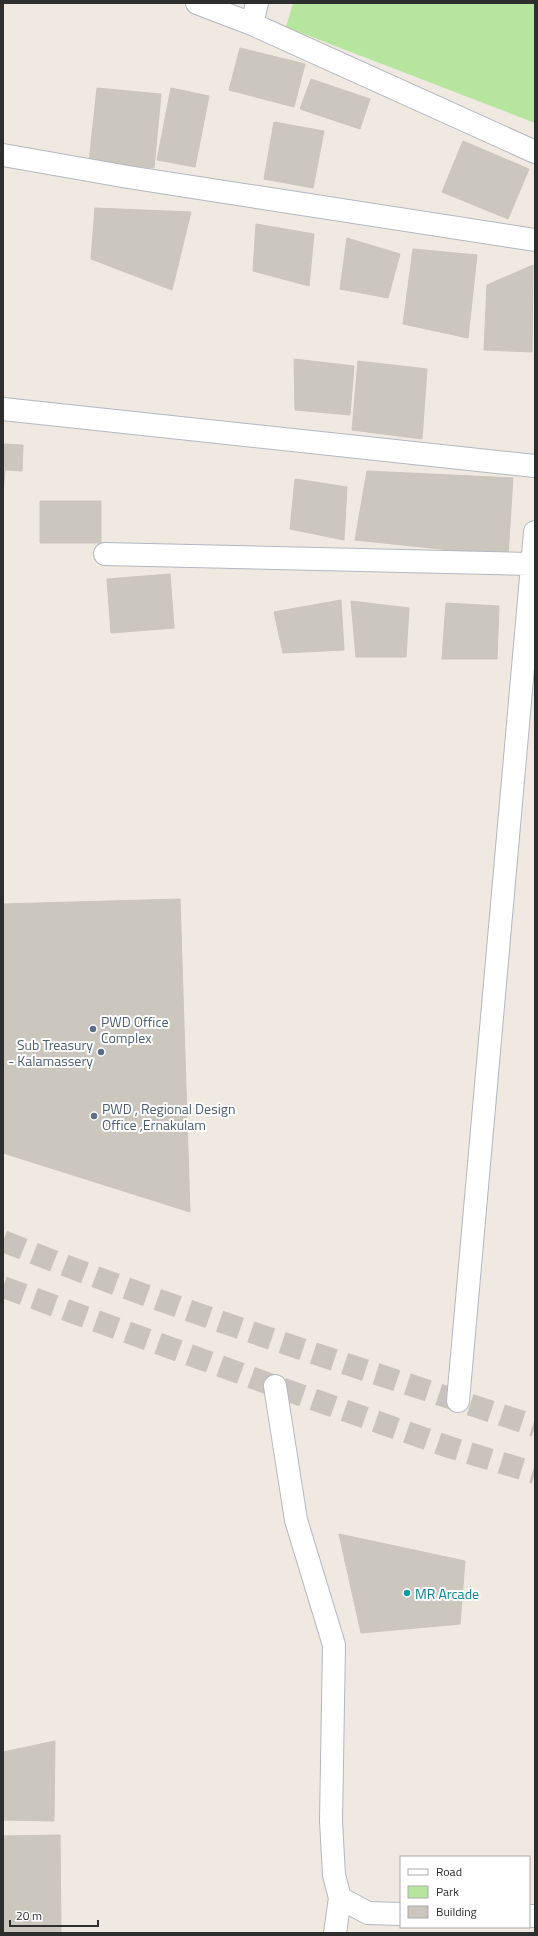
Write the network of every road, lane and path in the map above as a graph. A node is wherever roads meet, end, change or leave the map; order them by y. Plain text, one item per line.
1 (198, 3) edge
2 (258, 3) edge
3 (252, 24) junction
4 (535, 152) edge
5 (3, 155) edge
6 (535, 240) edge
7 (3, 409) edge
8 (535, 466) edge
9 (535, 532) edge
10 (105, 554) dead end
11 (532, 564) junction
12 (275, 1386) dead end
13 (458, 1401) dead end
14 (340, 1898) junction
15 (400, 1914) edge
16 (335, 1933) edge

1 - 3 street
2 - 3 street
3 - 4 street
5 - 6 street
7 - 8 street
9 - 11 street
10 - 11 street
11 - 13 street
12 - 14 street
14 - 15 street
14 - 16 street

